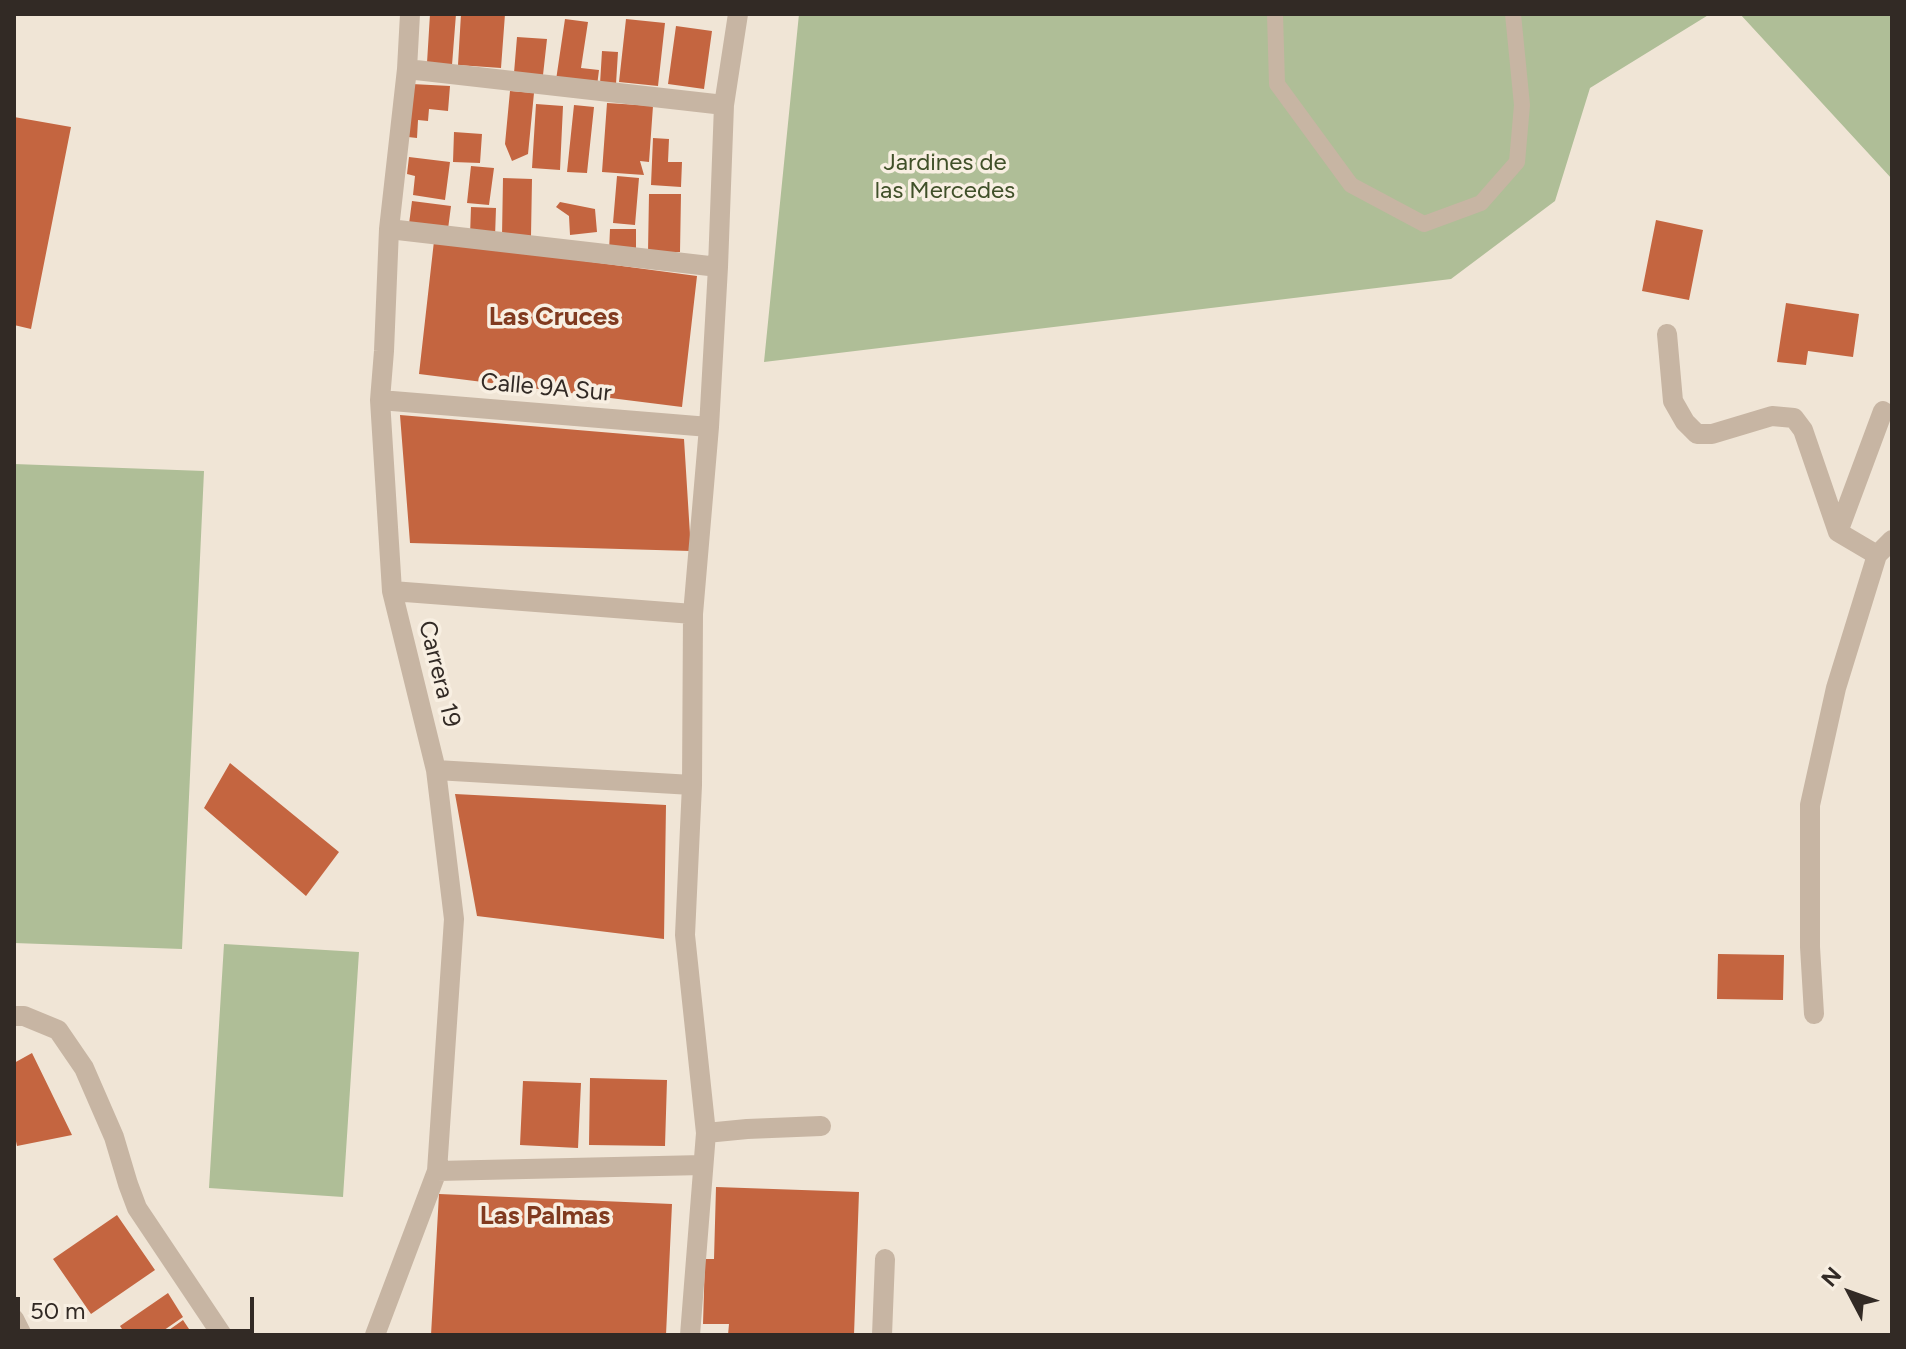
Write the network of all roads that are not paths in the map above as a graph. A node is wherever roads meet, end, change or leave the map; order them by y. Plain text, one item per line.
1 (410, 14) edge
2 (738, 14) edge
3 (1275, 14) edge
4 (1513, 14) edge
5 (407, 69) junction
6 (724, 105) junction
7 (389, 229) junction
8 (718, 267) junction
9 (1667, 334) dead end
10 (380, 400) junction
11 (1883, 411) dead end
12 (709, 427) junction
13 (1838, 532) junction
14 (1885, 548) edge
15 (392, 591) junction
16 (693, 614) junction
17 (436, 770) junction
18 (692, 785) junction
19 (1814, 1014) dead end
20 (14, 1016) edge
21 (821, 1126) dead end
22 (706, 1133) junction
23 (703, 1165) junction
24 (437, 1171) junction
25 (885, 1259) dead end
26 (14, 1319) edge
27 (22, 1335) edge
28 (222, 1335) edge
29 (375, 1335) edge
30 (690, 1335) edge
31 (882, 1335) edge

1 - 5 street, Carrera 19
2 - 6 street
3 - 4 lane
5 - 6 street
5 - 7 street, Carrera 19
6 - 8 street
7 - 8 street
7 - 10 street, Carrera 19
8 - 12 street
9 - 13 street
10 - 12 street, Calle 9A Sur
10 - 15 street, Carrera 19
11 - 13 street
12 - 16 street
13 - 14 street
14 - 19 street
15 - 16 street
15 - 17 street, Carrera 19
16 - 18 street
17 - 18 street
17 - 24 street, Carrera 19
18 - 22 street
20 - 28 street
21 - 22 street
22 - 23 street
23 - 24 street
23 - 30 street
24 - 29 street, Carrera 19
25 - 31 street
26 - 27 street

